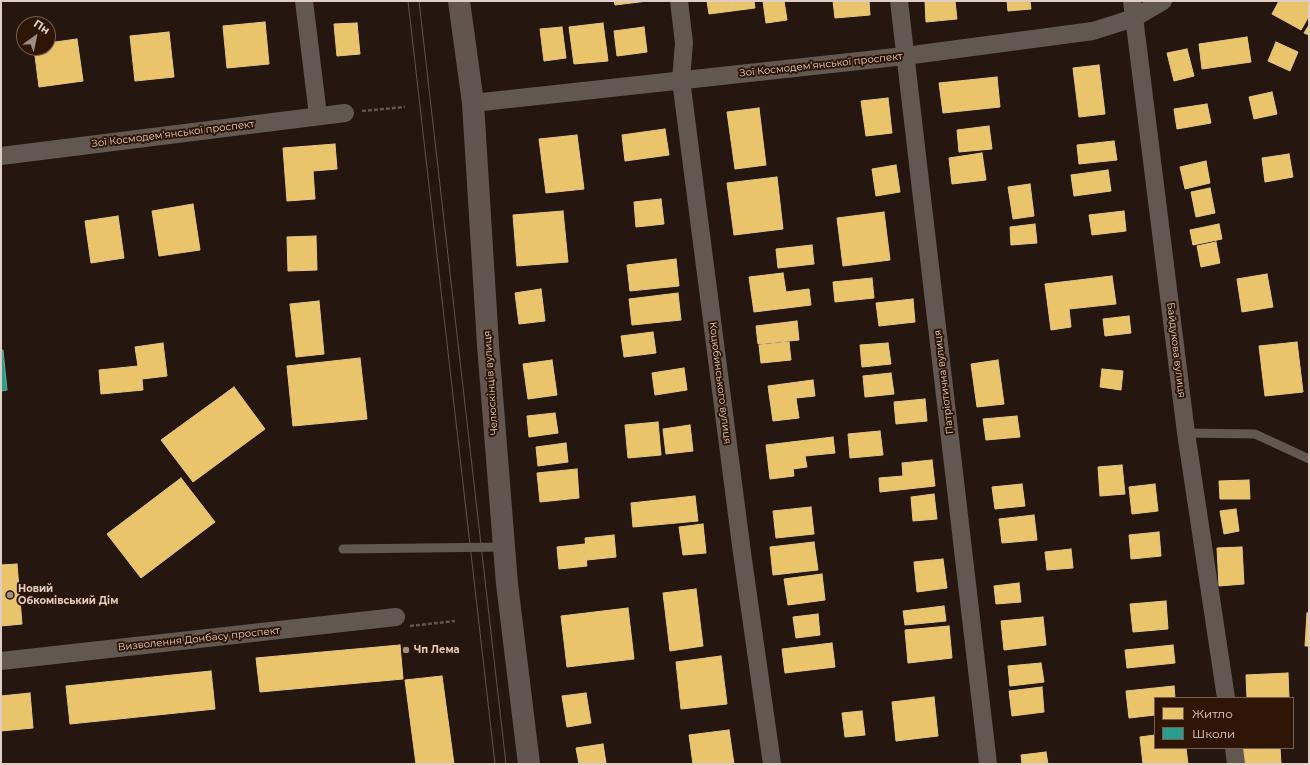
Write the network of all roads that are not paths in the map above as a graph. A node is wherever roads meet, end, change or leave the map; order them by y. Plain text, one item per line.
1 (304, 1) edge
2 (460, 1) edge
3 (679, 1) edge
4 (899, 1) edge
5 (1163, 1) edge
6 (1133, 10) edge
7 (905, 56) junction
8 (681, 80) junction
9 (473, 103) junction
10 (345, 113) road end
11 (318, 116) junction
12 (1, 156) edge
13 (1186, 433) junction
14 (1309, 459) edge
15 (504, 547) junction
16 (343, 549) dead end
17 (396, 617) dead end
18 (1, 662) edge
19 (1226, 697) edge
20 (1234, 749) edge
21 (529, 764) edge
22 (772, 764) edge
23 (988, 764) edge
24 (1236, 764) edge

1 - 11 street
2 - 9 main road, Челюскінців вулиця
3 - 8 street, Коцюбинського вулиця
4 - 7 street, Патріотична вулиця
5 - 6 street, Зої Космодем’янської проспект
6 - 7 street, Зої Космодем’янської проспект
6 - 13 street, Байдукова вулиця
7 - 8 street, Зої Космодем’янської проспект
7 - 23 street, Патріотична вулиця
8 - 9 street, Зої Космодем’янської проспект
8 - 22 street, Коцюбинського вулиця
9 - 15 main road, Челюскінців вулиця
10 - 11 street, Зої Космодем’янської проспект
11 - 12 street, Зої Космодем’янської проспект
13 - 14 lane
13 - 19 street, Байдукова вулиця
15 - 16 lane
15 - 21 main road, Челюскінців вулиця
17 - 18 street, Визволення Донбасу проспект
20 - 24 street

